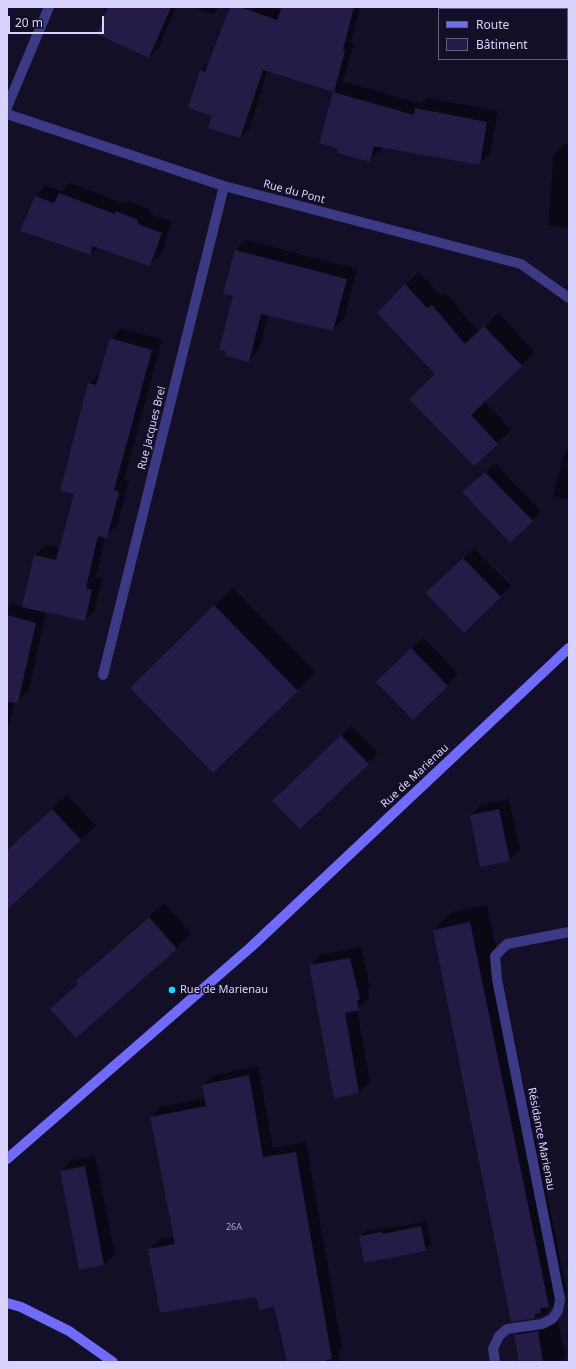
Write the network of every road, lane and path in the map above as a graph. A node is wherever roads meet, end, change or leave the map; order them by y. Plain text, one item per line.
1 (49, 7) edge
2 (7, 107) edge
3 (7, 114) edge
4 (224, 186) junction
5 (569, 298) edge
6 (569, 648) edge
7 (103, 675) dead end
8 (569, 932) edge
9 (8, 1160) edge
10 (7, 1303) edge
11 (113, 1362) edge
12 (495, 1362) edge

1 - 2 street
3 - 4 street, Rue du Pont
4 - 5 street, Rue du Pont
4 - 7 street, Rue Jacques Brel
6 - 9 street, Rue de Marienau
8 - 12 street, Résidance Marienau
10 - 11 street

